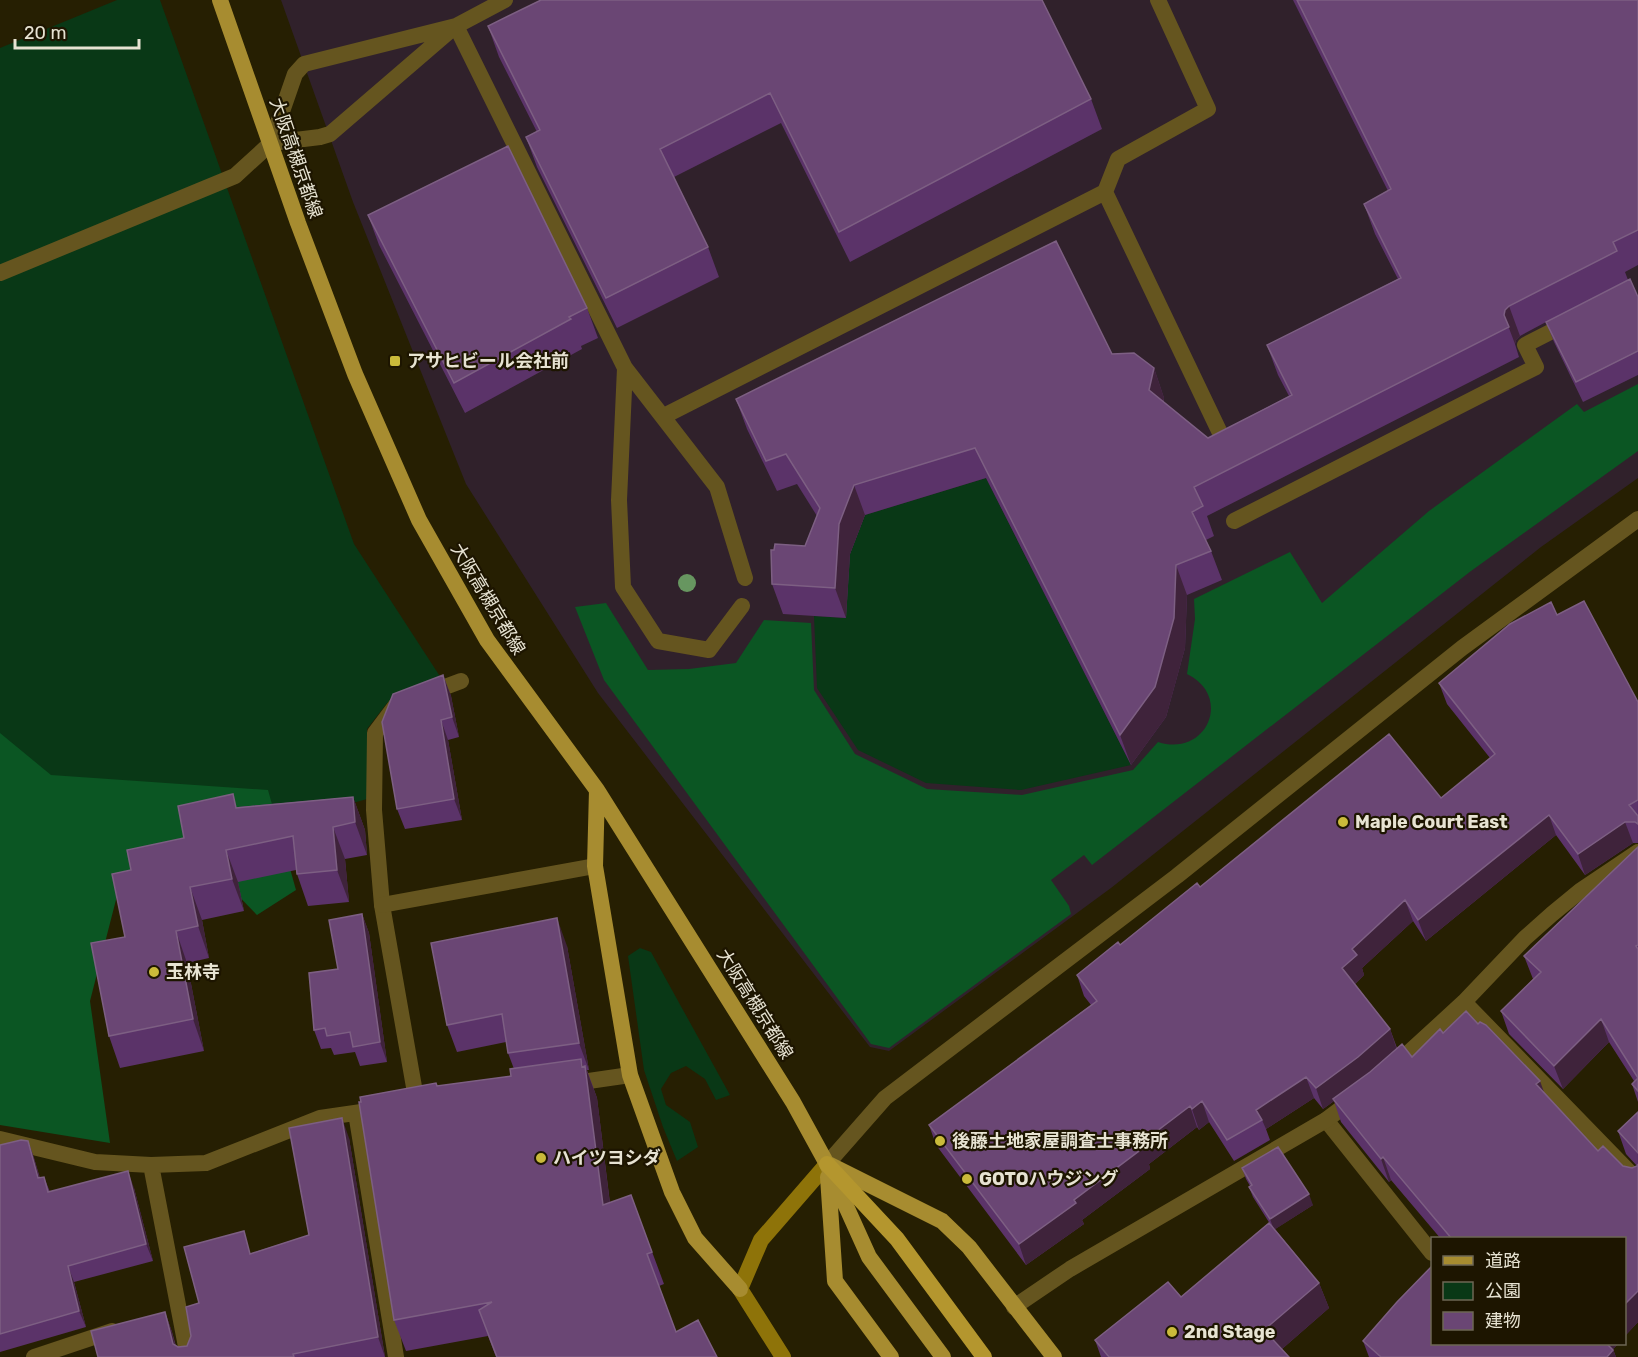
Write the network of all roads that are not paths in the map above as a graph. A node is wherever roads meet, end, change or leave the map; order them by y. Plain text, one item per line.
1 (220, 0) edge
2 (505, 0) edge
3 (1158, 0) edge
4 (456, 26) junction
5 (271, 143) junction
6 (1105, 192) junction
7 (0, 273) edge
8 (1587, 314) edge
9 (626, 368) junction
10 (664, 416) junction
11 (1222, 437) edge
12 (1638, 519) edge
13 (1234, 521) dead end
14 (745, 578) dead end
15 (742, 606) dead end
16 (460, 681) dead end
17 (597, 790) junction
18 (1638, 852) edge
19 (595, 866) junction
20 (382, 905) junction
21 (1464, 1002) junction
22 (630, 1075) junction
23 (1380, 1079) edge
24 (553, 1086) edge
25 (1363, 1093) edge
26 (356, 1113) junction
27 (1326, 1120) junction
28 (0, 1139) edge
29 (827, 1164) junction
30 (151, 1166) junction
31 (1638, 1181) edge
32 (1431, 1252) edge
33 (740, 1289) junction
34 (1014, 1307) junction
35 (123, 1328) edge
36 (34, 1357) edge
37 (188, 1357) edge
38 (396, 1357) edge
39 (783, 1357) edge
40 (891, 1357) edge
41 (943, 1357) edge
42 (984, 1357) edge
43 (1054, 1357) edge

1 - 5 main road, 大阪高槻京都線
2 - 4 street
3 - 6 street
4 - 5 street
4 - 5 street
4 - 9 street
5 - 7 street
5 - 17 main road, 大阪高槻京都線
6 - 10 street
6 - 11 street
8 - 13 street
9 - 10 street
9 - 15 street
10 - 14 street
12 - 29 street
16 - 20 street
17 - 19 main road
17 - 29 main road, 大阪高槻京都線
18 - 21 street
19 - 20 street
19 - 22 main road
20 - 26 street
21 - 23 street
21 - 31 street
22 - 24 street
22 - 33 main road
25 - 27 street
26 - 30 street
26 - 38 street
27 - 32 street
27 - 34 street
28 - 30 street
29 - 33 main road
29 - 34 main road
29 - 40 main road, 大阪高槻京都線
29 - 41 main road
29 - 42 highway
30 - 37 street
33 - 39 main road
34 - 43 main road
35 - 36 street

